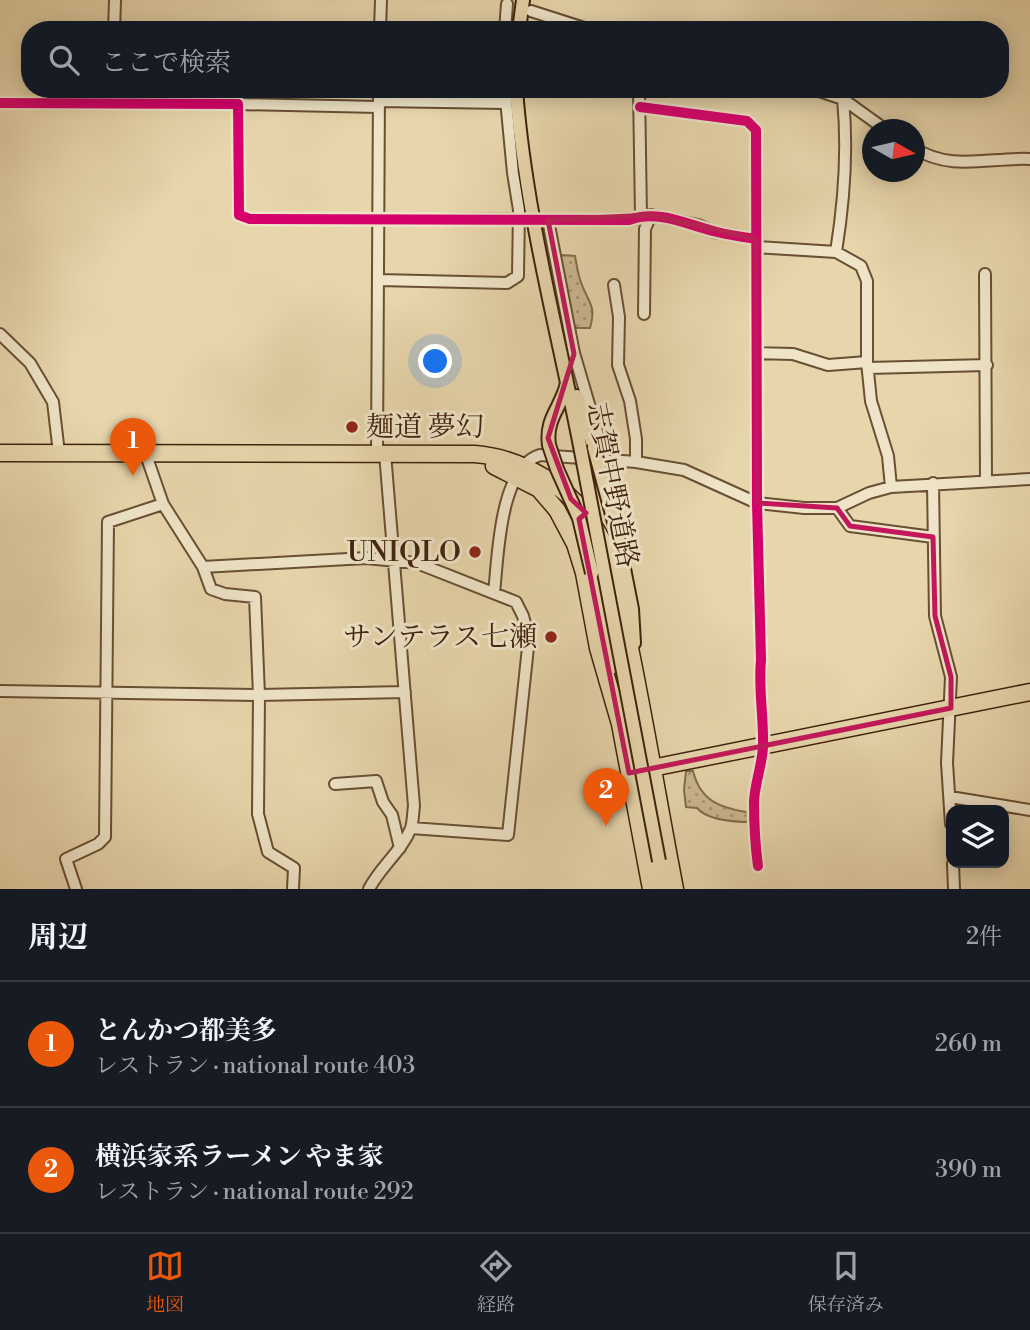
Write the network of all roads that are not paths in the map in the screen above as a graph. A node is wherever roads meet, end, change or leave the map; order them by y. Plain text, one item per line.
1 (115, 0) edge
2 (381, 0) edge
3 (514, 4) edge
4 (114, 21) edge
5 (380, 21) edge
6 (508, 21) edge
7 (564, 21) edge
8 (113, 98) edge
9 (379, 98) edge
10 (506, 98) edge
11 (517, 98) edge
12 (640, 98) edge
13 (840, 98) edge
14 (843, 99) junction
15 (113, 102) junction
16 (0, 103) edge
17 (506, 103) junction
18 (238, 104) junction
19 (379, 104) junction
20 (640, 107) junction
21 (871, 119) edge
22 (925, 152) edge
23 (1030, 159) edge
24 (646, 215) junction
25 (380, 218) junction
26 (519, 219) junction
27 (756, 243) junction
28 (836, 251) junction
29 (985, 274) dead end
30 (379, 280) junction
31 (614, 285) dead end
32 (644, 314) dead end
33 (0, 334) edge
34 (562, 353) junction
35 (757, 353) junction
36 (868, 365) junction
37 (987, 365) junction
38 (567, 383) junction
39 (145, 452) junction
40 (0, 453) edge
41 (59, 453) junction
42 (381, 453) junction
43 (605, 459) junction
44 (636, 462) junction
45 (521, 471) junction
46 (1030, 479) edge
47 (986, 481) junction
48 (933, 483) junction
49 (891, 487) junction
50 (757, 503) junction
51 (163, 504) junction
52 (837, 508) junction
53 (585, 514) junction
54 (569, 530) junction
55 (933, 537) junction
56 (394, 562) junction
57 (203, 567) junction
58 (494, 593) junction
59 (633, 663) junction
60 (0, 691) edge
61 (106, 692) junction
62 (405, 692) junction
63 (1030, 692) edge
64 (258, 695) junction
65 (951, 708) junction
66 (620, 724) junction
67 (763, 745) junction
68 (652, 768) junction
69 (629, 773) junction
70 (335, 784) dead end
71 (950, 797) junction
72 (950, 805) edge
73 (1030, 810) edge
74 (411, 828) junction
75 (400, 848) junction
76 (758, 866) dead end
77 (953, 868) edge
78 (76, 889) edge
79 (293, 889) edge
80 (369, 889) edge
81 (651, 889) edge
82 (665, 889) edge
83 (675, 889) edge
84 (954, 889) edge

1 - 4 street
2 - 5 street
3 - 6 street
3 - 7 street
8 - 15 street
9 - 19 street
10 - 17 street
11 - 34 main road, 志賀中野道路
12 - 20 street
13 - 14 street
14 - 21 street
14 - 28 street
15 - 16 street
15 - 18 street
17 - 19 street
17 - 26 street
18 - 19 street
18 - 25 street
19 - 25 street
20 - 24 street
20 - 27 street
22 - 23 street
24 - 27 street
24 - 32 street
24 - 43 street
25 - 26 street
25 - 30 street
26 - 30 street
27 - 28 street
27 - 35 street
28 - 36 street
29 - 37 street
30 - 42 street
31 - 44 street
33 - 41 street
34 - 38 main road, 志賀中野道路
34 - 59 main road, bridge
35 - 36 street
35 - 50 street
36 - 37 street
36 - 49 street
37 - 47 street
38 - 66 main road, bridge
38 - 82 main road, 志賀中野道路, bridge
39 - 41 highway
39 - 42 highway
39 - 51 street
40 - 41 highway
42 - 45 highway
42 - 56 street
43 - 44 street
43 - 45 street
44 - 50 street
45 - 53 highway
45 - 54 highway
45 - 58 street
46 - 47 street
47 - 48 street
48 - 49 street
48 - 55 street
49 - 52 street
50 - 52 street
50 - 67 street
51 - 57 street
51 - 61 street
52 - 55 street
53 - 54 highway
53 - 59 highway
54 - 66 highway
55 - 65 street
56 - 57 street
56 - 58 street
56 - 62 street
57 - 64 street
58 - 74 street
59 - 68 highway
60 - 61 street
61 - 64 street
61 - 78 street
62 - 64 street
62 - 74 street
63 - 65 highway
64 - 79 street
65 - 67 highway
65 - 71 street
66 - 69 highway
67 - 68 highway
67 - 76 street
68 - 69 highway
68 - 83 highway
69 - 81 highway
70 - 75 street
71 - 72 street
71 - 73 street
74 - 75 street
75 - 80 street
77 - 84 street

